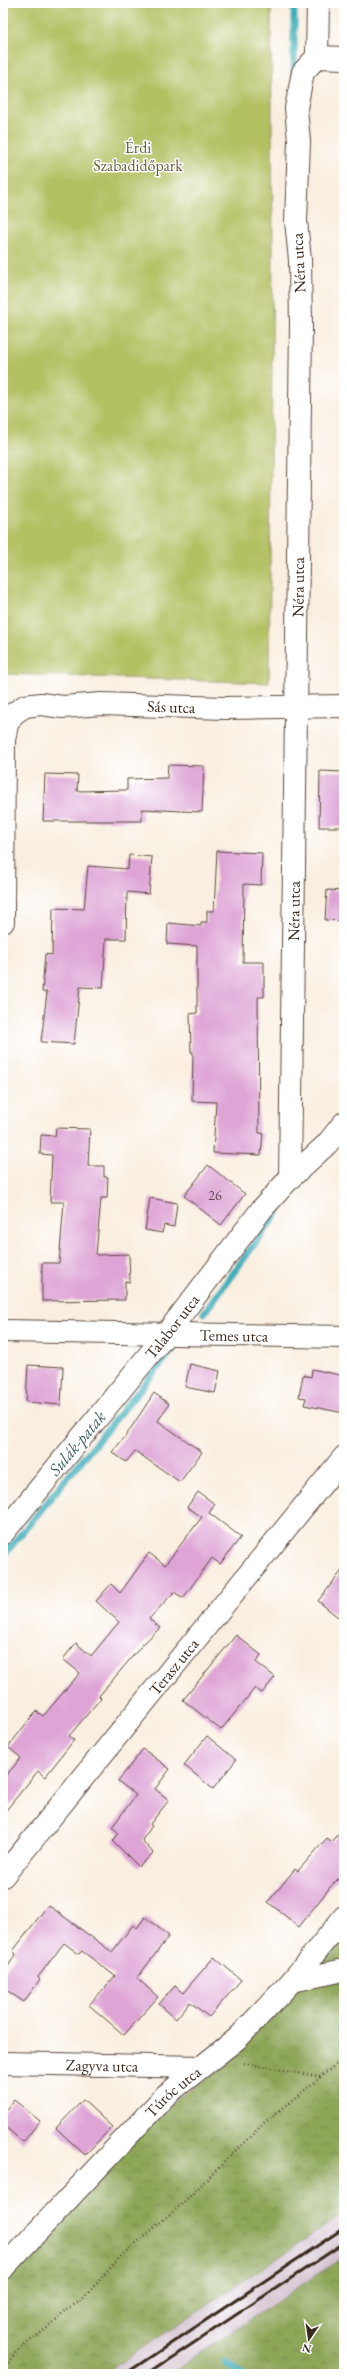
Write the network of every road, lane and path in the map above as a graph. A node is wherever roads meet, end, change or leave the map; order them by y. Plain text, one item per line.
1 (318, 3) edge
2 (317, 57) junction
3 (344, 58) edge
4 (295, 706) junction
5 (344, 706) edge
6 (3, 922) edge
7 (344, 1123) edge
8 (290, 1178) junction
9 (3, 1331) edge
10 (167, 1333) junction
11 (344, 1337) edge
12 (344, 1457) edge
13 (3, 1533) edge
14 (3, 1876) edge
15 (344, 1917) edge
16 (344, 1970) edge
17 (292, 1981) junction
18 (344, 2058) edge
19 (208, 2062) junction
20 (3, 2063) edge
21 (320, 2077) junction
22 (3, 2268) edge
23 (3, 2369) edge

1 - 2 street
2 - 3 street
2 - 4 street, Néra utca
4 - 5 street, Sás utca
4 - 6 street, Sás utca
4 - 8 street, Néra utca
7 - 8 street, Talabor utca
8 - 10 street, Talabor utca
9 - 10 street, Temes utca
10 - 11 street, Temes utca
10 - 13 street, Talabor utca
12 - 14 street, Terasz utca
15 - 17 street, Túróc utca
16 - 17 street
17 - 19 street, Túróc utca
18 - 21 path
19 - 20 street, Zagyva utca
19 - 21 path
19 - 22 street, Túróc utca
21 - 23 path

